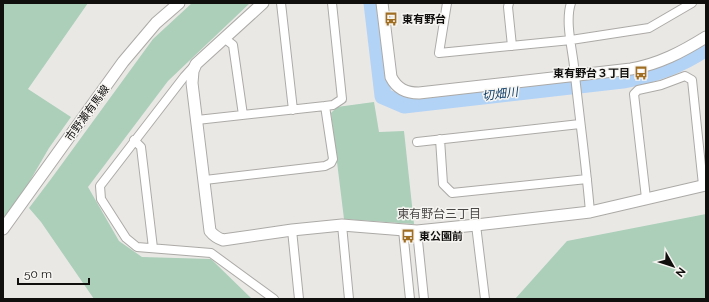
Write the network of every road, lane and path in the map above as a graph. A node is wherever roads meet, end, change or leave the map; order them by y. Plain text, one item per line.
1 (179, 3) edge
2 (263, 3) edge
3 (281, 3) edge
4 (332, 3) edge
5 (382, 3) edge
6 (447, 3) edge
7 (509, 3) edge
8 (571, 3) edge
9 (692, 3) edge
10 (706, 37) edge
11 (224, 38) junction
12 (571, 40) junction
13 (512, 46) junction
14 (196, 64) junction
15 (575, 76) junction
16 (325, 106) junction
17 (293, 110) junction
18 (243, 115) junction
19 (197, 120) junction
20 (580, 124) junction
21 (440, 139) junction
22 (134, 140) junction
23 (417, 142) dead end
24 (587, 179) junction
25 (205, 180) junction
26 (704, 185) edge
27 (646, 198) junction
28 (590, 212) junction
29 (342, 225) junction
30 (476, 225) junction
31 (3, 229) edge
32 (292, 230) junction
33 (403, 230) junction
34 (417, 231) junction
35 (153, 248) junction
36 (274, 299) edge
37 (299, 299) edge
38 (349, 299) edge
39 (410, 299) edge
40 (424, 299) edge
41 (486, 299) edge

1 - 31 street, 市野瀬有馬線
2 - 11 street
3 - 17 street
4 - 16 street
5 - 15 street
6 - 13 street
7 - 13 street
8 - 12 street
9 - 12 street
10 - 15 street
11 - 14 street
11 - 18 street
12 - 13 street
12 - 15 street
14 - 19 street
14 - 22 street
15 - 20 street
16 - 17 street
16 - 25 street
17 - 18 street
18 - 19 street
19 - 25 street
20 - 21 street
20 - 24 street
21 - 23 street
21 - 24 street
22 - 35 street
22 - 35 street
24 - 28 street
25 - 32 street
26 - 27 street
26 - 27 street
27 - 28 street
28 - 30 street
29 - 32 street
29 - 33 street
29 - 38 street
30 - 34 street
30 - 41 street
32 - 37 street
33 - 34 street
33 - 39 street
34 - 40 street
35 - 36 street

